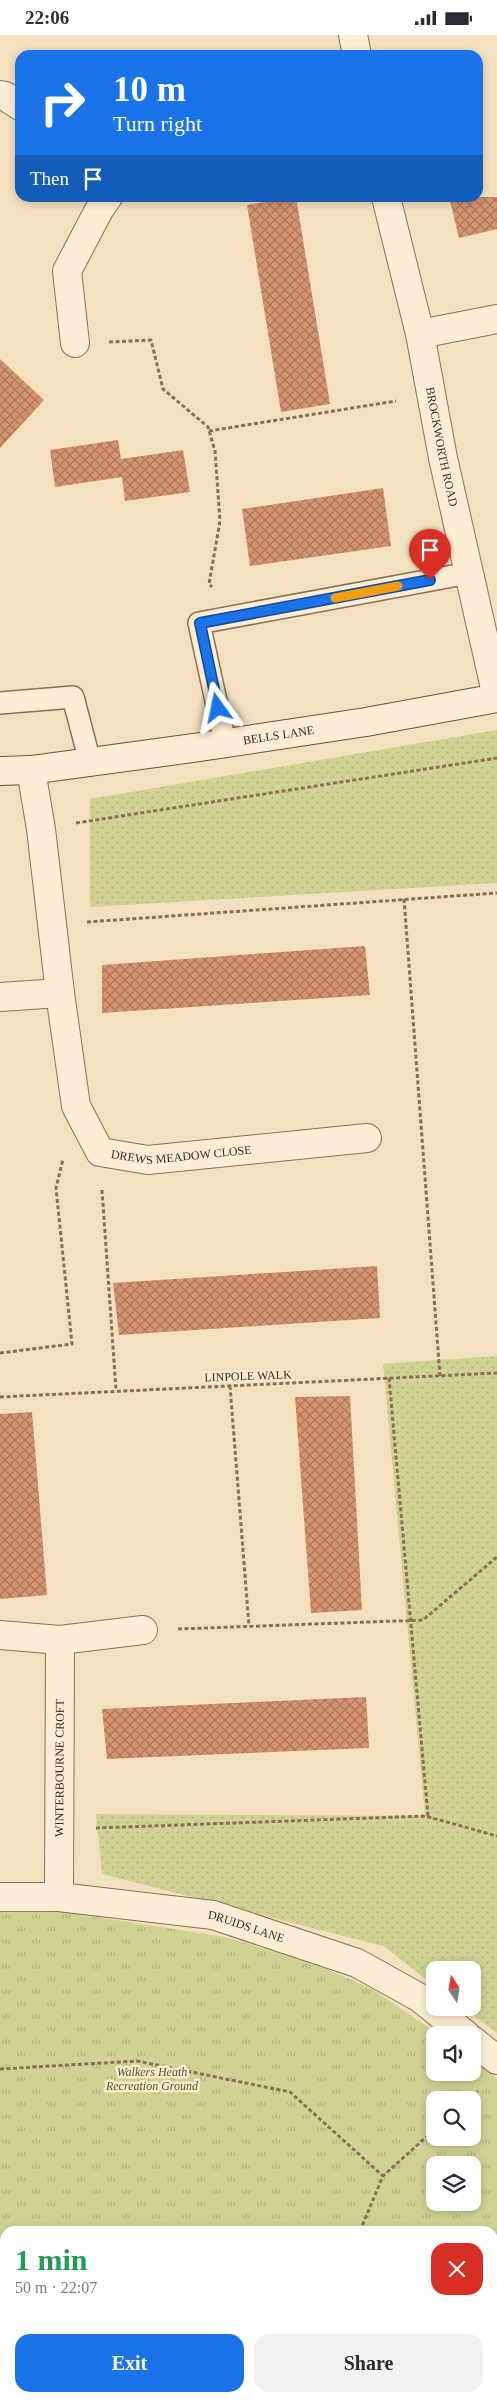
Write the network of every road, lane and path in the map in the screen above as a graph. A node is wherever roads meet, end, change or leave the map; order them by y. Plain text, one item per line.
1 (353, 35) edge
2 (356, 50) edge
3 (0, 95) edge
4 (15, 102) edge
5 (105, 202) edge
6 (387, 202) edge
7 (497, 319) edge
8 (420, 334) junction
9 (75, 343) joint
10 (432, 395) junction
11 (209, 431) junction
12 (469, 573) junction
13 (235, 617) junction
14 (497, 697) edge
15 (0, 703) edge
16 (225, 742) junction
17 (497, 758) edge
18 (90, 762) junction
19 (31, 770) junction
20 (0, 771) edge
21 (41, 829) junction
22 (497, 893) edge
23 (404, 899) junction
24 (52, 927) junction
25 (60, 993) junction
26 (0, 997) edge
27 (76, 1106) junction
28 (367, 1139) dead end
29 (100, 1151) junction
30 (0, 1353) edge
31 (497, 1373) edge
32 (440, 1376) junction
33 (389, 1378) junction
34 (230, 1386) junction
35 (116, 1390) junction
36 (0, 1397) edge
37 (497, 1557) edge
38 (411, 1620) junction
39 (250, 1626) junction
40 (142, 1630) joint
41 (0, 1635) edge
42 (60, 1640) junction
43 (428, 1816) junction
44 (59, 1829) junction
45 (497, 1836) edge
46 (0, 1897) edge
47 (58, 1897) junction
48 (455, 2026) edge
49 (481, 2047) edge
50 (497, 2060) edge
51 (0, 2069) edge
52 (426, 2137) edge
53 (383, 2176) junction
54 (362, 2226) edge

1 - 2 street
3 - 4 street
5 - 9 street
6 - 8 street, BROCKWORTH ROAD
7 - 8 street
8 - 10 street, BROCKWORTH ROAD
9 - 11 path
10 - 11 path
10 - 12 street, BROCKWORTH ROAD
11 - 13 path
12 - 13 lane
12 - 14 street, BROCKWORTH ROAD
13 - 16 lane
14 - 16 street, BELLS LANE
15 - 18 lane
16 - 18 street, BELLS LANE
17 - 21 path
18 - 19 street, BELLS LANE
19 - 20 street, BELLS LANE
19 - 21 street, DREWS MEADOW CLOSE
21 - 24 street, DREWS MEADOW CLOSE
22 - 23 path
23 - 24 path
23 - 32 path
24 - 25 street, DREWS MEADOW CLOSE
25 - 26 street
25 - 27 street, DREWS MEADOW CLOSE
27 - 29 street, DREWS MEADOW CLOSE
27 - 30 path
28 - 29 street, DREWS MEADOW CLOSE
29 - 35 path
31 - 32 path, LINPOLE WALK
32 - 33 path, LINPOLE WALK
33 - 34 path, LINPOLE WALK
33 - 38 path
34 - 35 path, LINPOLE WALK
34 - 39 path
35 - 36 path, LINPOLE WALK
37 - 38 path
38 - 39 path
38 - 43 path
39 - 40 path
40 - 42 street
41 - 42 street
42 - 44 street, WINTERBOURNE CROFT
43 - 44 path
43 - 45 path
44 - 47 street, WINTERBOURNE CROFT
46 - 47 street, DRUIDS LANE
47 - 48 street, DRUIDS LANE
49 - 50 street
51 - 53 path
52 - 53 path
53 - 54 path

